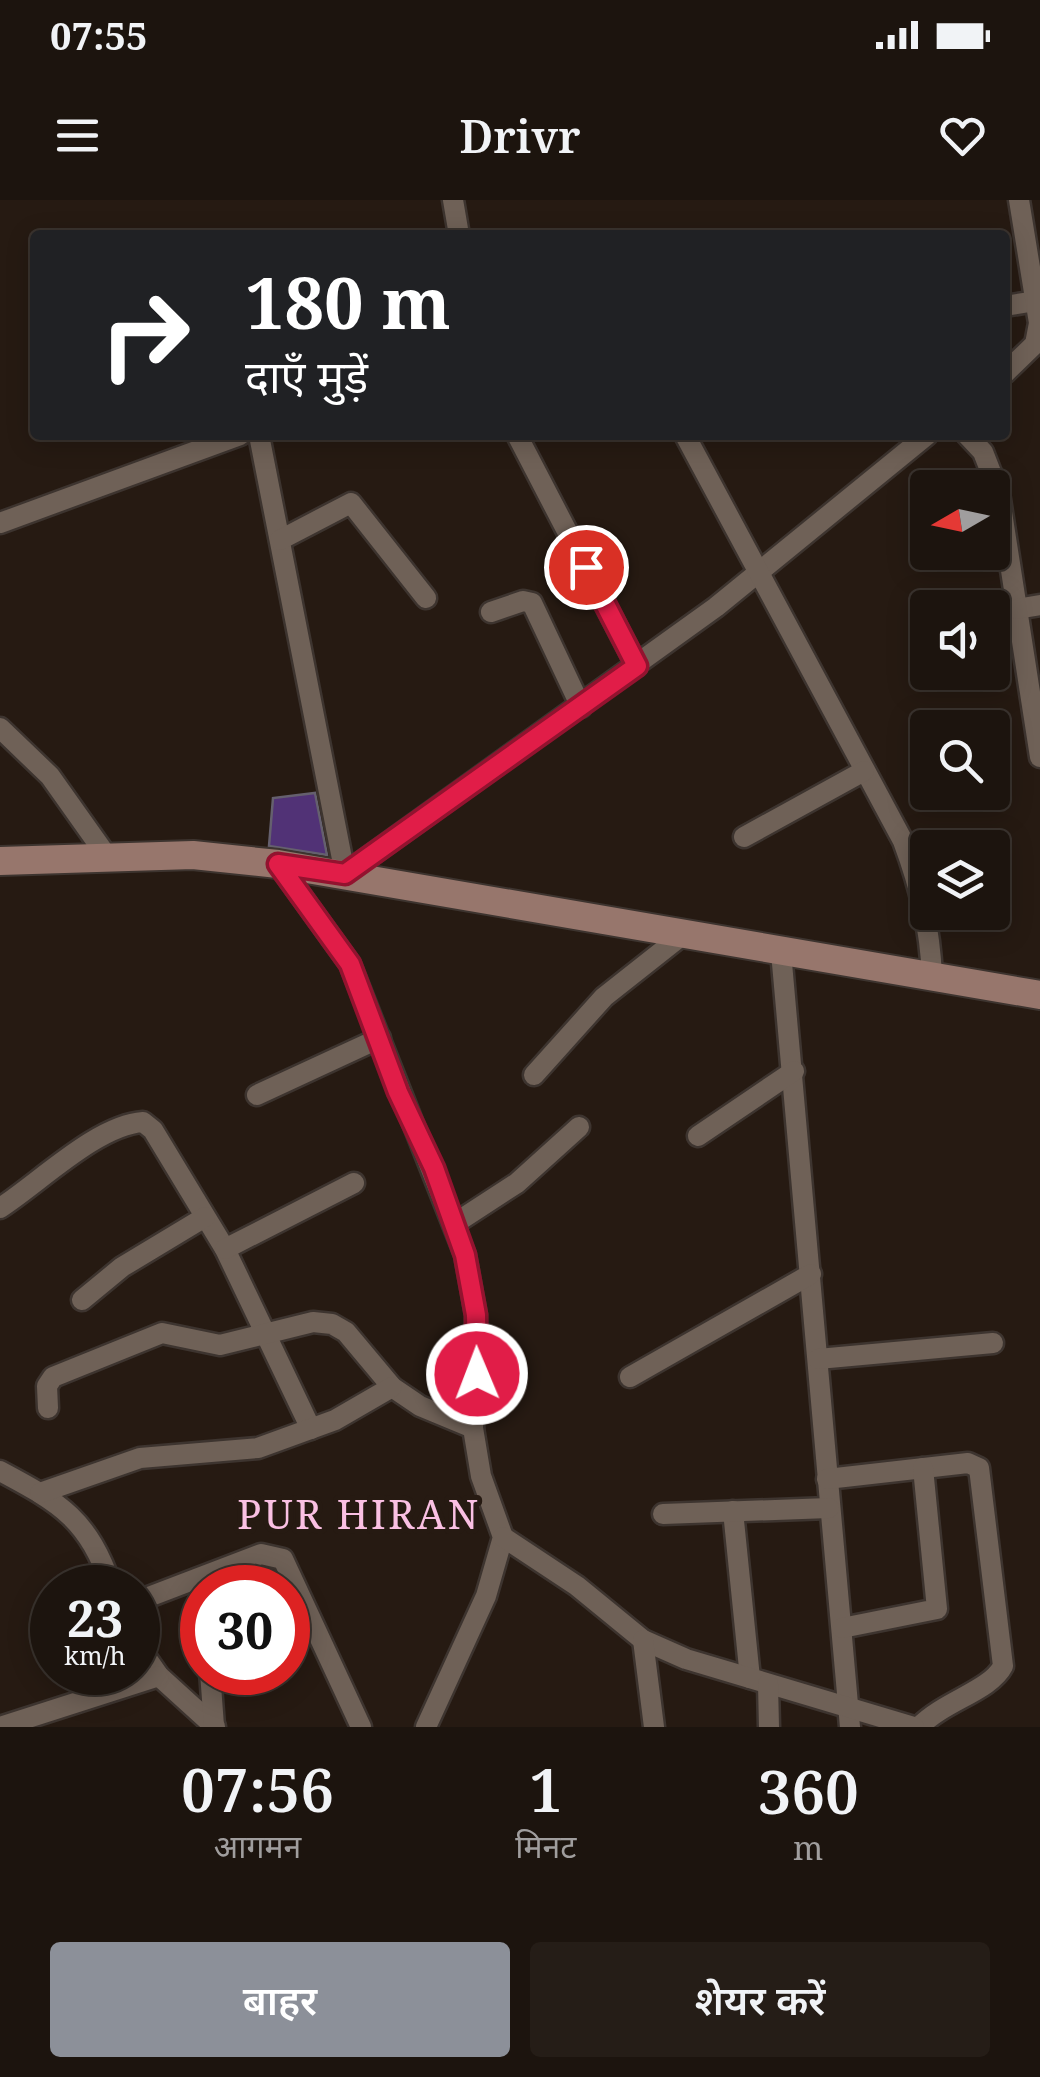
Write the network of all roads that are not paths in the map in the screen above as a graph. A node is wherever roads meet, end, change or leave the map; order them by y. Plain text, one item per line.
1 (453, 200) edge
2 (1018, 200) edge
3 (458, 230) edge
4 (1036, 301) junction
5 (1010, 305) edge
6 (1010, 368) edge
7 (226, 440) edge
8 (261, 440) edge
9 (520, 440) edge
10 (688, 440) edge
11 (920, 440) edge
12 (972, 440) edge
13 (0, 523) edge
14 (280, 540) junction
15 (758, 569) junction
16 (426, 598) dead end
17 (1040, 605) edge
18 (1017, 609) junction
19 (491, 612) dead end
20 (637, 666) junction
21 (581, 707) junction
22 (0, 728) edge
23 (1040, 758) edge
24 (864, 771) junction
25 (744, 837) dead end
26 (106, 855) junction
27 (0, 861) edge
28 (278, 864) junction
29 (345, 874) junction
30 (685, 933) junction
31 (781, 952) junction
32 (932, 977) junction
33 (1040, 996) edge
34 (380, 1038) junction
35 (794, 1071) junction
36 (534, 1074) dead end
37 (257, 1095) dead end
38 (579, 1127) dead end
39 (698, 1136) dead end
40 (354, 1183) dead end
41 (0, 1208) edge
42 (205, 1217) junction
43 (454, 1224) junction
44 (225, 1249) junction
45 (811, 1274) junction
46 (82, 1300) dead end
47 (267, 1337) junction
48 (994, 1343) dead end
49 (818, 1359) junction
50 (630, 1376) dead end
51 (392, 1387) junction
52 (48, 1408) dead end
53 (473, 1428) junction
54 (311, 1430) junction
55 (923, 1468) junction
56 (0, 1471) edge
57 (827, 1478) junction
58 (40, 1493) junction
59 (829, 1508) junction
60 (733, 1511) junction
61 (663, 1514) dead end
62 (503, 1536) junction
63 (102, 1565) edge
64 (238, 1565) edge
65 (286, 1565) edge
66 (310, 1617) edge
67 (842, 1628) junction
68 (643, 1640) junction
69 (160, 1676) edge
70 (758, 1681) junction
71 (100, 1695) edge
72 (212, 1695) edge
73 (850, 1717) edge
74 (215, 1726) edge
75 (0, 1727) edge
76 (360, 1727) edge
77 (426, 1727) edge
78 (654, 1727) edge
79 (768, 1727) edge
80 (916, 1727) edge

1 - 3 street
2 - 4 street
4 - 5 street
4 - 6 street
7 - 13 street
8 - 14 street
9 - 20 street
10 - 15 street
11 - 15 street
12 - 18 street
14 - 16 street
14 - 29 street
15 - 20 street
15 - 24 street
17 - 18 street
18 - 23 street
19 - 21 street
20 - 21 street
21 - 29 street
22 - 26 street
24 - 25 street
24 - 32 street
26 - 27 main road
26 - 28 main road
28 - 29 main road
28 - 34 street
29 - 30 main road
30 - 31 main road
30 - 36 street
31 - 32 main road
31 - 35 street
32 - 33 main road
34 - 37 street
34 - 43 street
35 - 39 street
35 - 45 street
38 - 43 street
40 - 44 street
41 - 42 street
42 - 44 street
42 - 46 street
43 - 53 street
44 - 47 street
45 - 49 street
45 - 50 street
47 - 51 street
47 - 52 street
47 - 54 street
48 - 49 street
49 - 57 street
51 - 53 street
51 - 54 street
53 - 62 street
54 - 58 street
55 - 57 street
55 - 67 street
55 - 80 street
56 - 58 street
57 - 59 street
58 - 63 street
59 - 60 street
59 - 67 street
60 - 61 street
60 - 70 street
62 - 68 street
62 - 77 street
64 - 65 street
66 - 76 street
67 - 73 street
68 - 70 street
68 - 78 street
69 - 74 street
70 - 73 street
70 - 79 street
71 - 75 street
72 - 74 street
73 - 80 street

